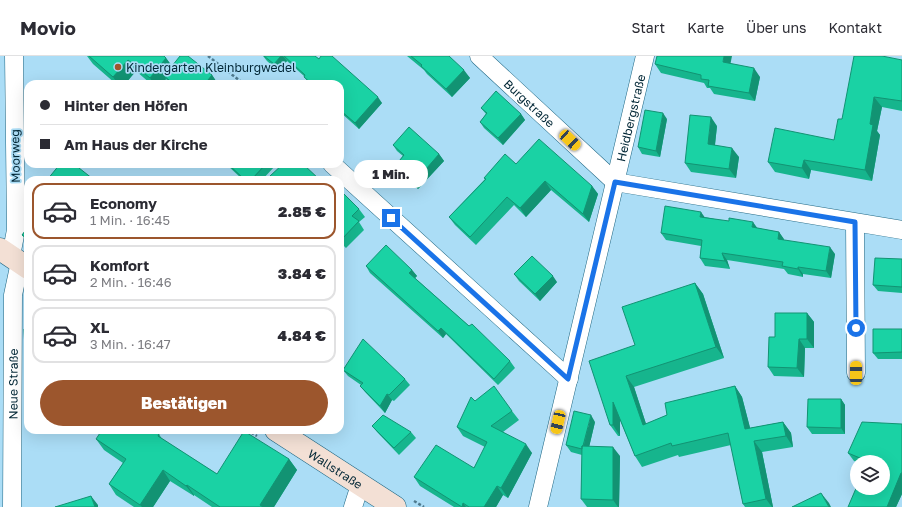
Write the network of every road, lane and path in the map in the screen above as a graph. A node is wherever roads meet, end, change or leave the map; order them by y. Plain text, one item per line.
1 (14, 56) edge
2 (208, 56) edge
3 (479, 56) edge
4 (645, 56) edge
5 (239, 80) edge
6 (336, 168) edge
7 (615, 182) junction
8 (855, 222) junction
9 (902, 230) edge
10 (15, 259) edge
11 (856, 373) dead end
12 (568, 379) junction
13 (282, 434) edge
14 (360, 485) junction
15 (12, 507) edge
16 (353, 507) edge
17 (395, 507) edge
18 (538, 507) edge

1 - 10 street, Moorweg
2 - 5 path
3 - 7 street, Burgstraße
4 - 7 street, Heidbergstraße
6 - 12 street
7 - 8 street
7 - 12 street, Heidbergstraße
8 - 9 street
8 - 11 street
10 - 15 street, Neue Straße
12 - 18 street, Heidbergstraße
13 - 14 street, Wallstraße
14 - 16 street
14 - 17 street, Wallstraße

